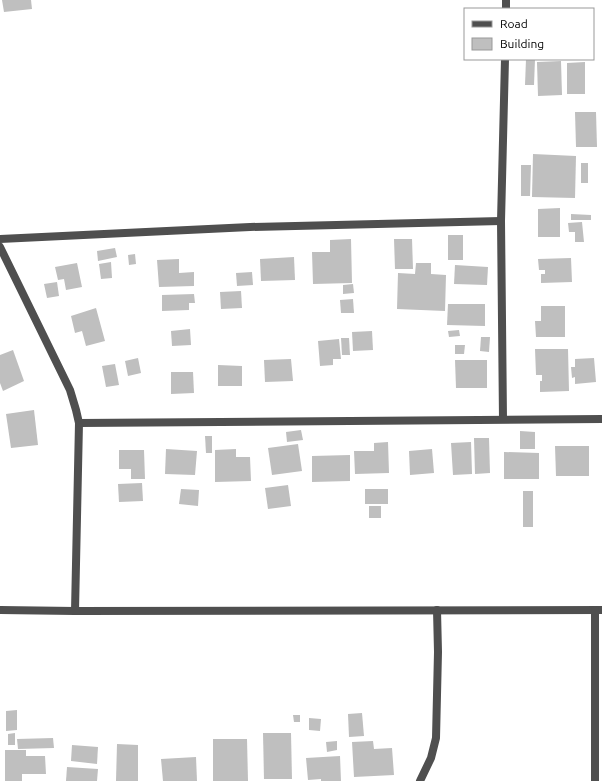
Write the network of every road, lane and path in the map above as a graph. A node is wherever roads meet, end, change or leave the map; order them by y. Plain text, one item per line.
1 (504, 60) edge
2 (501, 221) junction
3 (0, 239) edge
4 (0, 247) edge
5 (602, 418) edge
6 (503, 419) junction
7 (79, 423) junction
8 (0, 610) edge
9 (437, 610) junction
10 (599, 610) edge
11 (74, 611) junction
12 (420, 781) edge
13 (595, 781) edge

1 - 2 street
2 - 3 street
2 - 6 street
4 - 7 street
5 - 6 street
6 - 7 street
7 - 11 street
8 - 11 street
9 - 10 street
9 - 11 street
9 - 12 street
10 - 13 street

